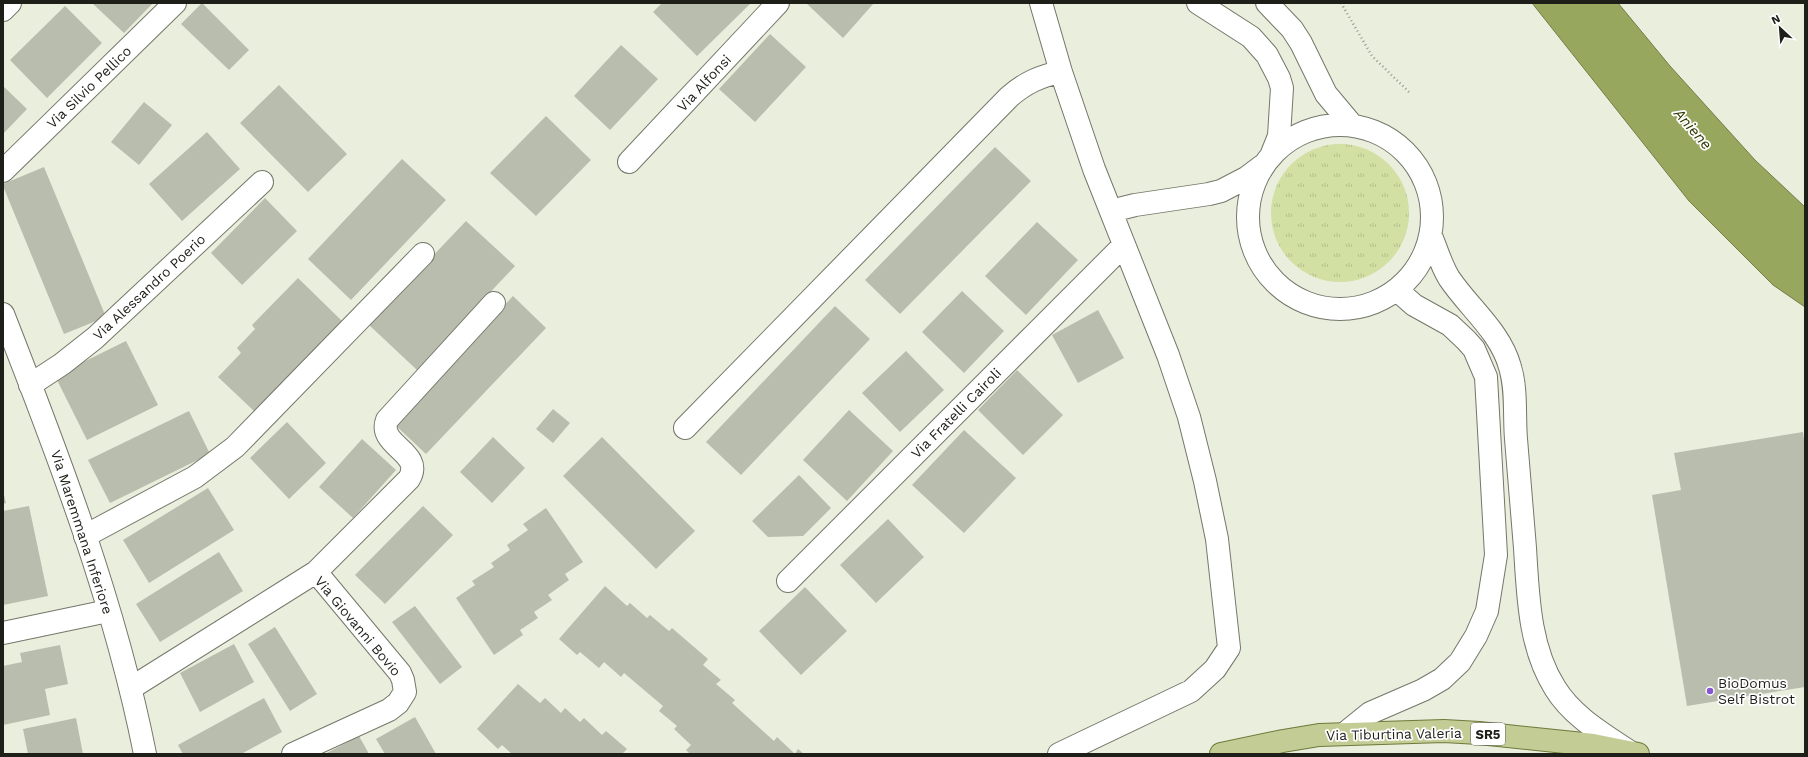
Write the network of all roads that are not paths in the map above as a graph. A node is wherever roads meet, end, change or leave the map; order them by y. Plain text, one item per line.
1 (10, 3) edge
2 (175, 3) edge
3 (778, 3) edge
4 (1041, 3) edge
5 (1198, 3) edge
6 (1267, 3) edge
7 (3, 10) edge
8 (1061, 72) junction
9 (1352, 125) junction
10 (1268, 160) junction
11 (629, 162) dead end
12 (3, 171) edge
13 (262, 182) dead end
14 (1209, 194) junction
15 (1111, 211) junction
16 (1247, 230) junction
17 (1431, 236) junction
18 (1124, 245) junction
19 (424, 254) dead end
20 (1397, 290) junction
21 (494, 303) dead end
22 (3, 314) edge
23 (30, 385) junction
24 (685, 428) dead end
25 (85, 536) junction
26 (316, 572) junction
27 (788, 581) dead end
28 (108, 611) junction
29 (3, 633) edge
30 (131, 688) junction
31 (1344, 734) junction
32 (1634, 753) edge
33 (145, 754) edge
34 (293, 754) edge
35 (1059, 754) edge
36 (1221, 754) edge

1 - 7 street
2 - 12 street, Via Silvio Pellico
3 - 11 street, Via Alfonsi
4 - 8 street
5 - 10 street
6 - 9 street
8 - 15 street
8 - 24 street
9 - 10 street
9 - 17 street
10 - 14 street
10 - 16 street
13 - 23 street, Via Alessandro Poerio
14 - 15 street
14 - 16 street
15 - 18 street
16 - 20 street
17 - 20 street
17 - 32 street
18 - 27 street, Via Fratelli Cairoli
18 - 35 street
19 - 25 street
20 - 31 street
21 - 26 street
22 - 23 street, Via Maremmana Inferiore
23 - 25 street, Via Maremmana Inferiore
25 - 28 street, Via Maremmana Inferiore
26 - 30 street, Via Giovanni Bovio
26 - 34 street, Via Giovanni Bovio
28 - 29 street
28 - 30 street, Via Maremmana Inferiore
30 - 33 street, Via Maremmana Inferiore
31 - 32 main road, Via Tiburtina Valeria / SR5
31 - 36 main road, Via Tiburtina Valeria / SR5

